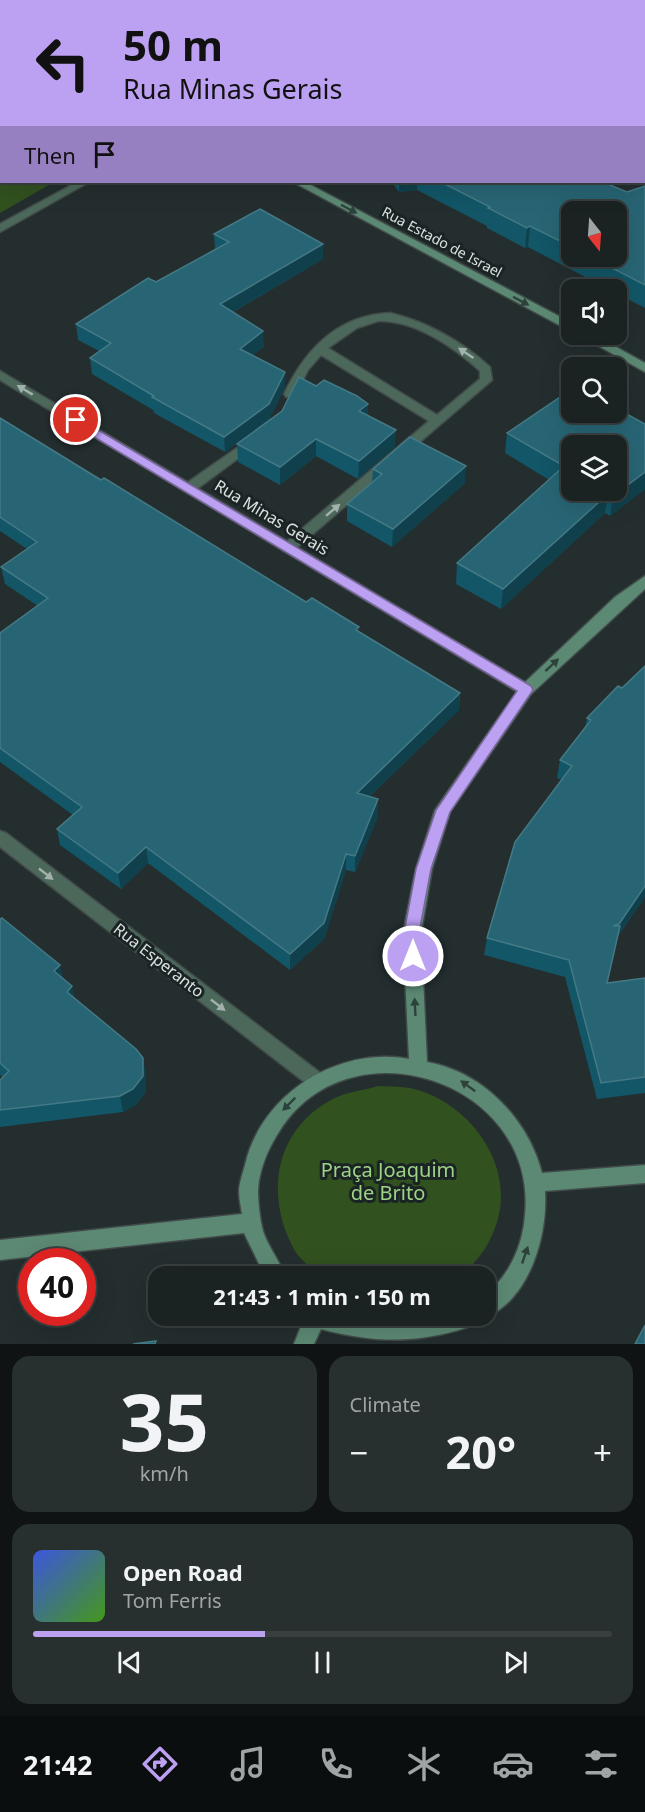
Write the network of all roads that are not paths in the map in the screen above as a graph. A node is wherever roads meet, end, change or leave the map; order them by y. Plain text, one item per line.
1 (82, 183) edge
2 (299, 183) edge
3 (0, 229) edge
4 (561, 322) edge
5 (603, 345) edge
6 (322, 350) junction
7 (645, 368) edge
8 (0, 375) edge
9 (285, 405) edge
10 (438, 421) junction
11 (267, 430) edge
12 (189, 488) junction
13 (288, 548) junction
14 (645, 581) edge
15 (526, 690) junction
16 (0, 838) edge
17 (418, 1066) junction
18 (317, 1081) junction
19 (645, 1174) edge
20 (536, 1183) junction
21 (250, 1223) junction
22 (0, 1250) edge
23 (268, 1266) edge
24 (496, 1298) edge
25 (311, 1326) edge
26 (340, 1326) edge
27 (456, 1326) edge
28 (304, 1344) edge

1 - 3 street
2 -> 4 street, Rua Estado de Israel
5 - 7 street
6 - 9 street
6 - 10 street
10 -> 6 street
12 -> 8 street, Rua Minas Gerais
13 -> 10 street
11 - 12 street
12 - 13 street, Rua Minas Gerais
13 - 15 street, Rua Minas Gerais
15 -> 14 street
17 -> 15 street
16 -> 18 street, Rua Esperanto
17 - 18 street
20 -> 17 street
18 -> 21 street
19 - 20 street
24 -> 20 street
21 - 22 street
21 - 23 street
25 - 28 street
26 - 27 street

